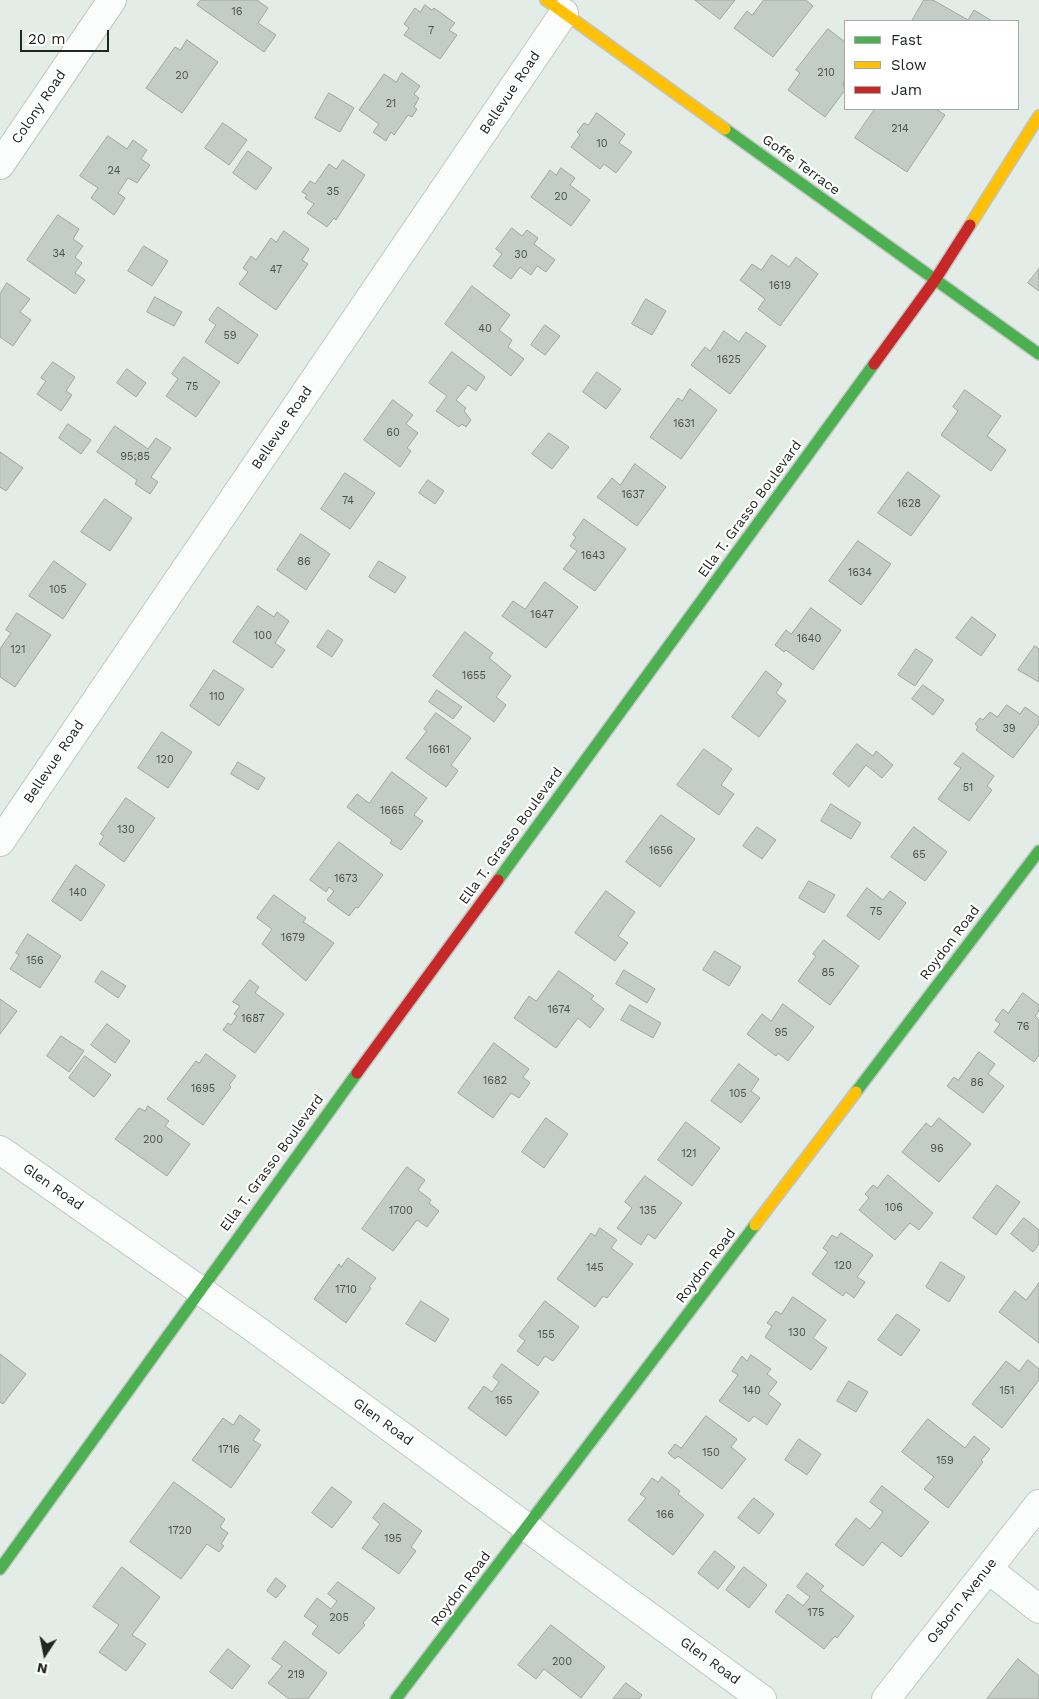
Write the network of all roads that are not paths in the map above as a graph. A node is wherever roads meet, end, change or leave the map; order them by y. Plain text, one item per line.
1 (112, 0) edge
2 (555, 7) edge
3 (1039, 116) edge
4 (0, 165) edge
5 (935, 280) junction
6 (1039, 354) edge
7 (0, 842) edge
8 (1039, 851) edge
9 (0, 1150) edge
10 (199, 1289) junction
11 (1039, 1504) edge
12 (528, 1528) junction
13 (0, 1569) edge
14 (988, 1569) junction
15 (1039, 1609) edge
16 (396, 1699) edge
17 (762, 1699) edge
18 (886, 1699) edge

1 - 4 street, Colony Road
2 - 5 main road, Goffe Terrace
2 - 7 street, Bellevue Road
3 - 5 main road, Ella T. Grasso Boulevard
5 - 6 main road, Goffe Terrace
5 - 10 main road, Ella T. Grasso Boulevard
8 - 12 main road, Roydon Road
9 - 10 street, Glen Road
10 - 12 street, Glen Road
10 - 13 main road, Ella T. Grasso Boulevard
11 - 14 street, Osborn Avenue
12 - 16 main road, Roydon Road
12 - 17 street, Glen Road
14 - 15 street
14 - 18 street, Osborn Avenue

